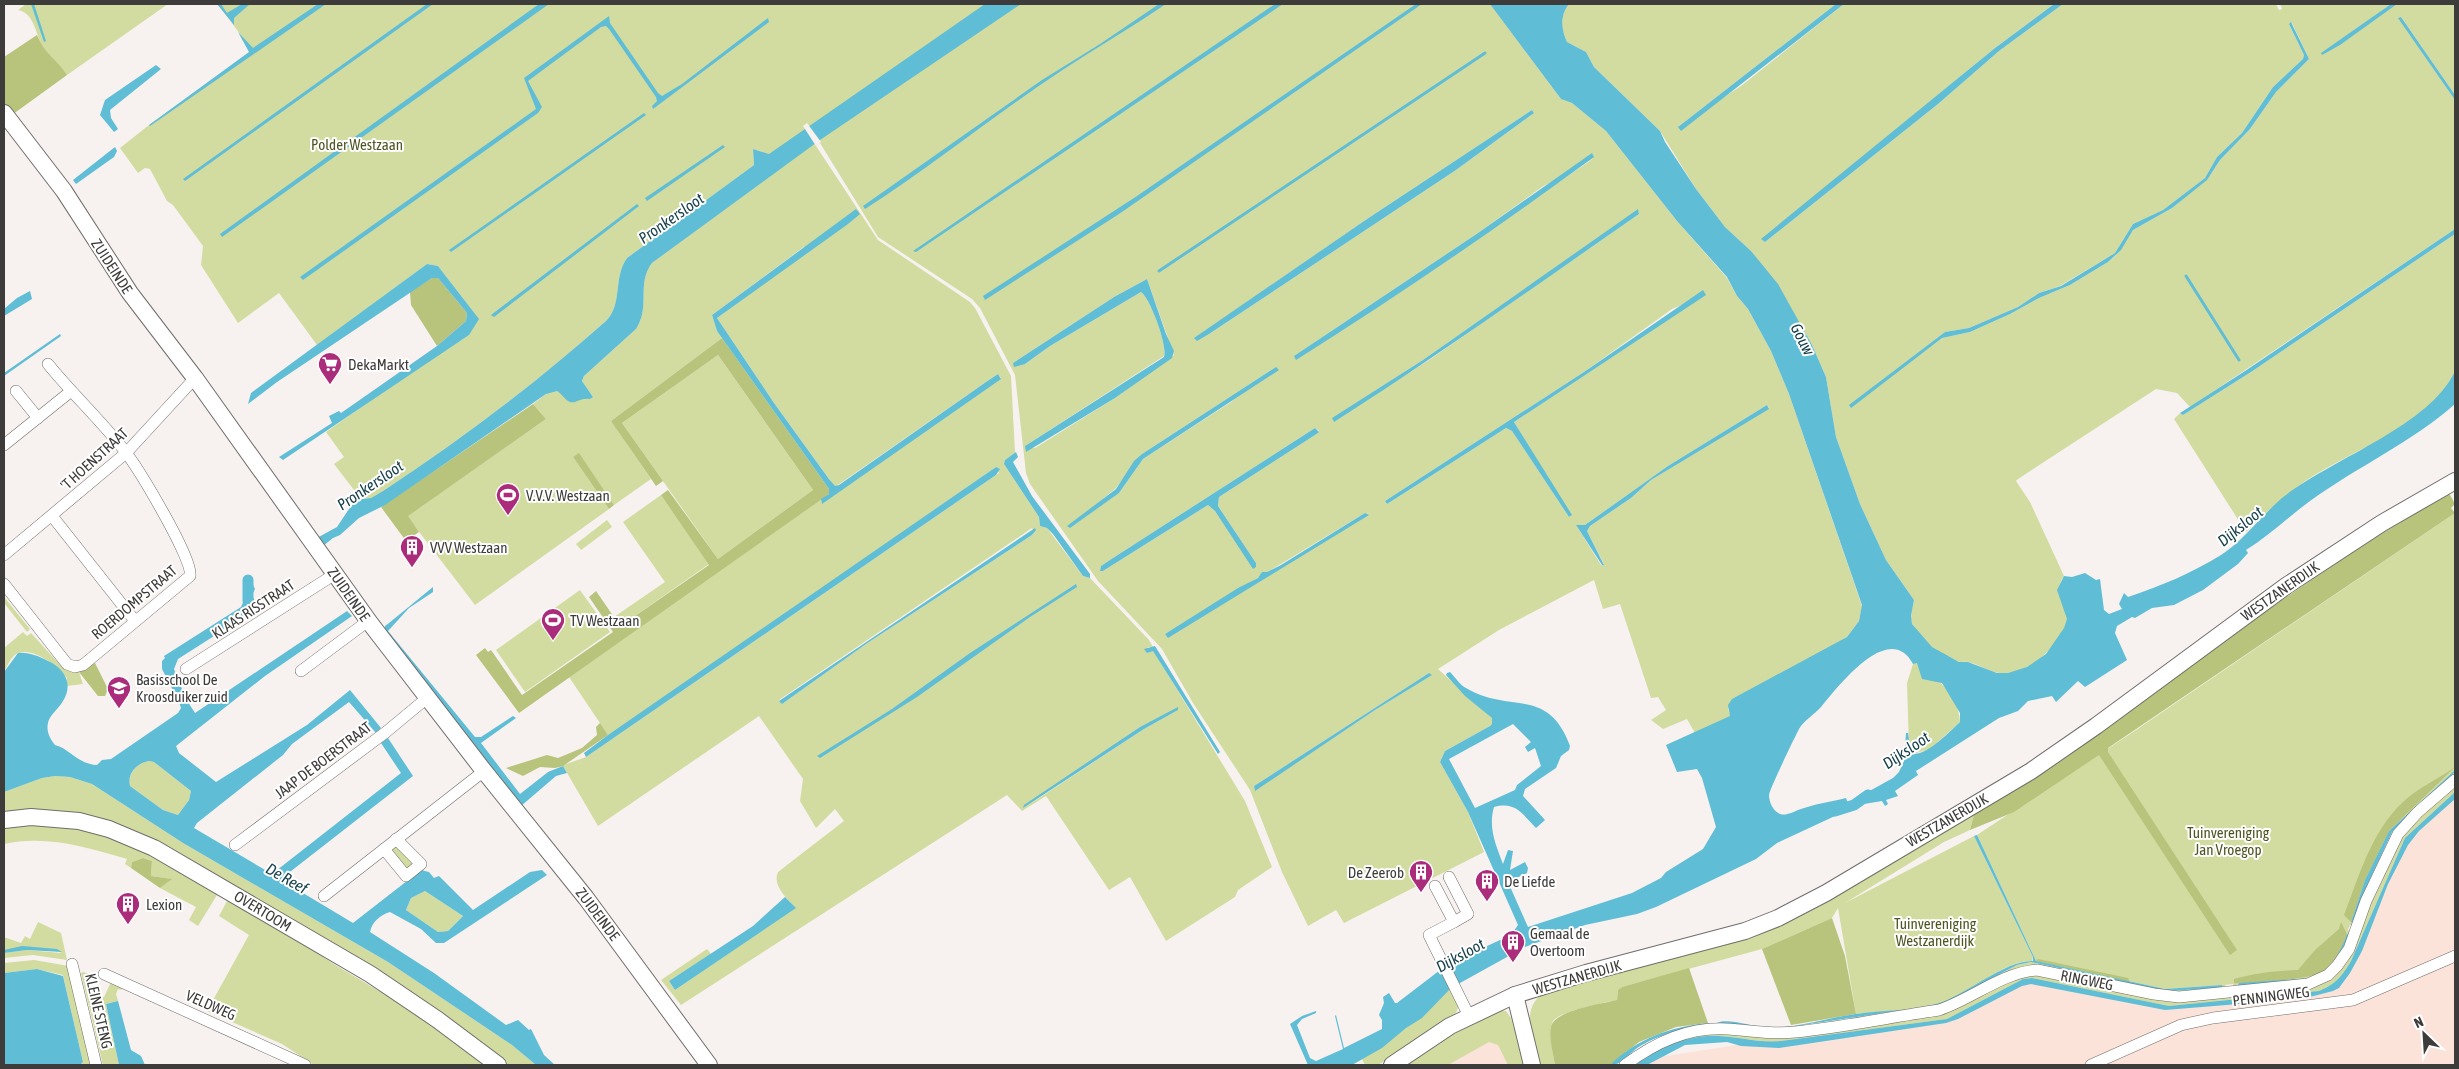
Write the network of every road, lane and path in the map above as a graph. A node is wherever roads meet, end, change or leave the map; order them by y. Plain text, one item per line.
1 (4, 113) edge
2 (48, 364) dead end
3 (195, 378) junction
4 (16, 391) dead end
5 (70, 392) junction
6 (38, 418) junction
7 (4, 445) edge
8 (126, 454) junction
9 (2455, 481) edge
10 (52, 516) junction
11 (4, 555) edge
12 (335, 574) junction
13 (4, 584) edge
14 (135, 621) junction
15 (368, 621) junction
16 (186, 669) dead end
17 (301, 671) dead end
18 (427, 698) junction
19 (484, 771) junction
20 (2455, 780) edge
21 (4, 820) edge
22 (396, 840) junction
23 (236, 845) dead end
24 (384, 848) junction
25 (1449, 877) dead end
26 (1435, 886) dead end
27 (324, 896) dead end
28 (1454, 922) junction
29 (2455, 956) edge
30 (72, 964) dead end
31 (104, 974) dead end
32 (1515, 995) junction
33 (1469, 1016) junction
34 (96, 1065) edge
35 (305, 1065) edge
36 (498, 1065) edge
37 (709, 1065) edge
38 (1392, 1065) edge
39 (1532, 1065) edge
40 (1625, 1065) edge
41 (2091, 1065) edge

1 - 3 street, ZUIDEINDE
2 - 5 street
3 - 8 street, 'T HOENSTRAAT
3 - 12 street, ZUIDEINDE
4 - 6 street
5 - 6 street
5 - 8 street
6 - 7 street
8 - 10 street, 'T HOENSTRAAT
8 - 14 street, ROERDOMPSTRAAT
9 - 32 street, WESTZANERDIJK
10 - 11 street, 'T HOENSTRAAT
10 - 14 street
12 - 15 street, ZUIDEINDE
12 - 16 street, KLAAS RISSTRAAT
13 - 14 street, ROERDOMPSTRAAT
15 - 17 street
15 - 18 street, ZUIDEINDE
18 - 19 street, ZUIDEINDE
18 - 23 street, JAAP DE BOERSTRAAT
19 - 22 street
19 - 37 street, ZUIDEINDE
20 - 40 street, RINGWEG
21 - 36 street, OVERTOOM
22 - 24 street
22 - 24 street
24 - 27 street
25 - 28 street
26 - 28 street
28 - 33 street
29 - 41 street, PENNINGWEG
30 - 34 street, KLEINE STENG
31 - 35 street, VELDWEG
32 - 33 street, WESTZANERDIJK
32 - 39 street
33 - 38 street, WESTZANERDIJK

